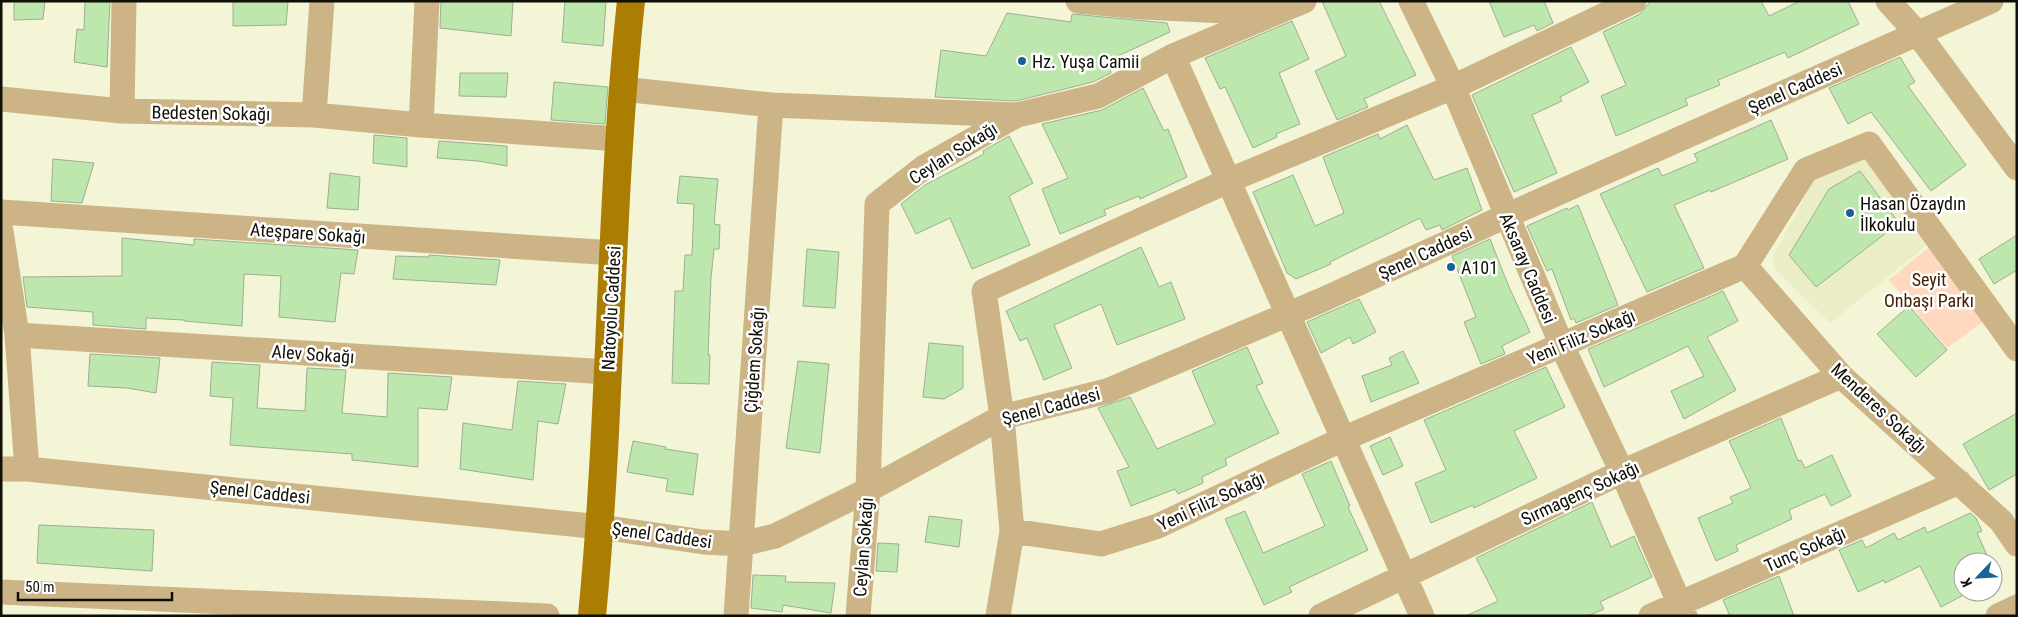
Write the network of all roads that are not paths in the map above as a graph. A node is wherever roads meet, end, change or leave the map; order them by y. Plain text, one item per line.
1 (124, 1) edge
2 (322, 1) edge
3 (427, 1) edge
4 (631, 1) edge
5 (1078, 1) edge
6 (1304, 1) edge
7 (1411, 1) edge
8 (1634, 1) edge
9 (1888, 1) edge
10 (1991, 1) edge
11 (1274, 7) edge
12 (1918, 34) junction
13 (1173, 56) junction
14 (1453, 88) junction
15 (622, 89) junction
16 (1, 99) edge
17 (771, 105) junction
18 (122, 111) junction
19 (314, 115) junction
20 (1016, 115) junction
21 (421, 126) junction
22 (619, 140) junction
23 (2017, 168) edge
24 (1230, 180) junction
25 (1, 212) edge
26 (1506, 216) junction
27 (1, 231) edge
28 (614, 253) junction
29 (1745, 266) junction
30 (1287, 314) junction
31 (17, 335) junction
32 (1562, 346) junction
33 (2017, 349) edge
34 (608, 372) junction
35 (1841, 376) junction
36 (1002, 417) junction
37 (1343, 440) junction
38 (1, 469) edge
39 (27, 469) junction
40 (1622, 472) junction
41 (1959, 482) junction
42 (868, 490) junction
43 (601, 526) junction
44 (1012, 531) junction
45 (742, 544) junction
46 (2017, 544) edge
47 (1404, 577) junction
48 (1, 592) edge
49 (2017, 607) edge
50 (1681, 610) edge
51 (547, 616) edge
52 (592, 616) edge
53 (736, 616) edge
54 (858, 616) edge
55 (998, 616) edge
56 (1321, 616) edge
57 (1422, 616) edge
58 (1651, 616) edge
59 (1998, 616) edge

1 - 18 street
2 - 19 street
3 - 21 street
4 - 15 main road, Natoyolu Caddesi
5 - 11 street
6 - 11 street, Ceylan Sokağı
7 - 14 street, Aksaray Caddesi
8 - 14 street
9 - 12 street
10 - 12 street, Şenel Caddesi
11 - 13 street, Ceylan Sokağı
12 - 23 street
12 - 26 street, Şenel Caddesi
13 - 20 street, Ceylan Sokağı
13 - 24 street
14 - 24 street
14 - 26 street, Aksaray Caddesi
15 - 17 street
15 - 22 main road, Natoyolu Caddesi
16 - 18 street, Bedesten Sokağı
17 - 20 street
17 - 45 street, Çiğdem Sokağı
18 - 19 street, Bedesten Sokağı
19 - 21 street, Bedesten Sokağı
20 - 42 street, Ceylan Sokağı
21 - 22 street, Bedesten Sokağı
22 - 28 main road, Natoyolu Caddesi
24 - 30 street
24 - 36 street
25 - 28 street, Ateşpare Sokağı
26 - 30 street, Şenel Caddesi
26 - 32 street, Aksaray Caddesi
27 - 31 street
28 - 34 main road, Natoyolu Caddesi
29 - 32 street, Yeni Filiz Sokağı
29 - 33 street
29 - 35 street, Menderes Sokağı
30 - 36 street, Şenel Caddesi
30 - 37 street
31 - 34 street, Alev Sokağı
31 - 39 street
32 - 37 street, Yeni Filiz Sokağı
32 - 40 street, Aksaray Caddesi
34 - 43 main road, Natoyolu Caddesi
35 - 40 street, Sırmagenç Sokağı
35 - 41 street, Menderes Sokağı
36 - 42 street, Şenel Caddesi
36 - 44 street
37 - 44 street, Yeni Filiz Sokağı
37 - 47 street
38 - 39 street, Şenel Caddesi
39 - 43 street, Şenel Caddesi
40 - 47 street, Sırmagenç Sokağı
40 - 50 street, Aksaray Caddesi
41 - 46 street, Menderes Sokağı
41 - 50 street, Tunç Sokağı
42 - 45 street, Şenel Caddesi
42 - 54 street, Ceylan Sokağı
43 - 45 street, Şenel Caddesi
43 - 52 main road, Natoyolu Caddesi
44 - 55 street
45 - 53 street, Çiğdem Sokağı
47 - 56 street, Sırmagenç Sokağı
47 - 57 street
48 - 51 street
49 - 59 street
50 - 58 street, Tunç Sokağı

